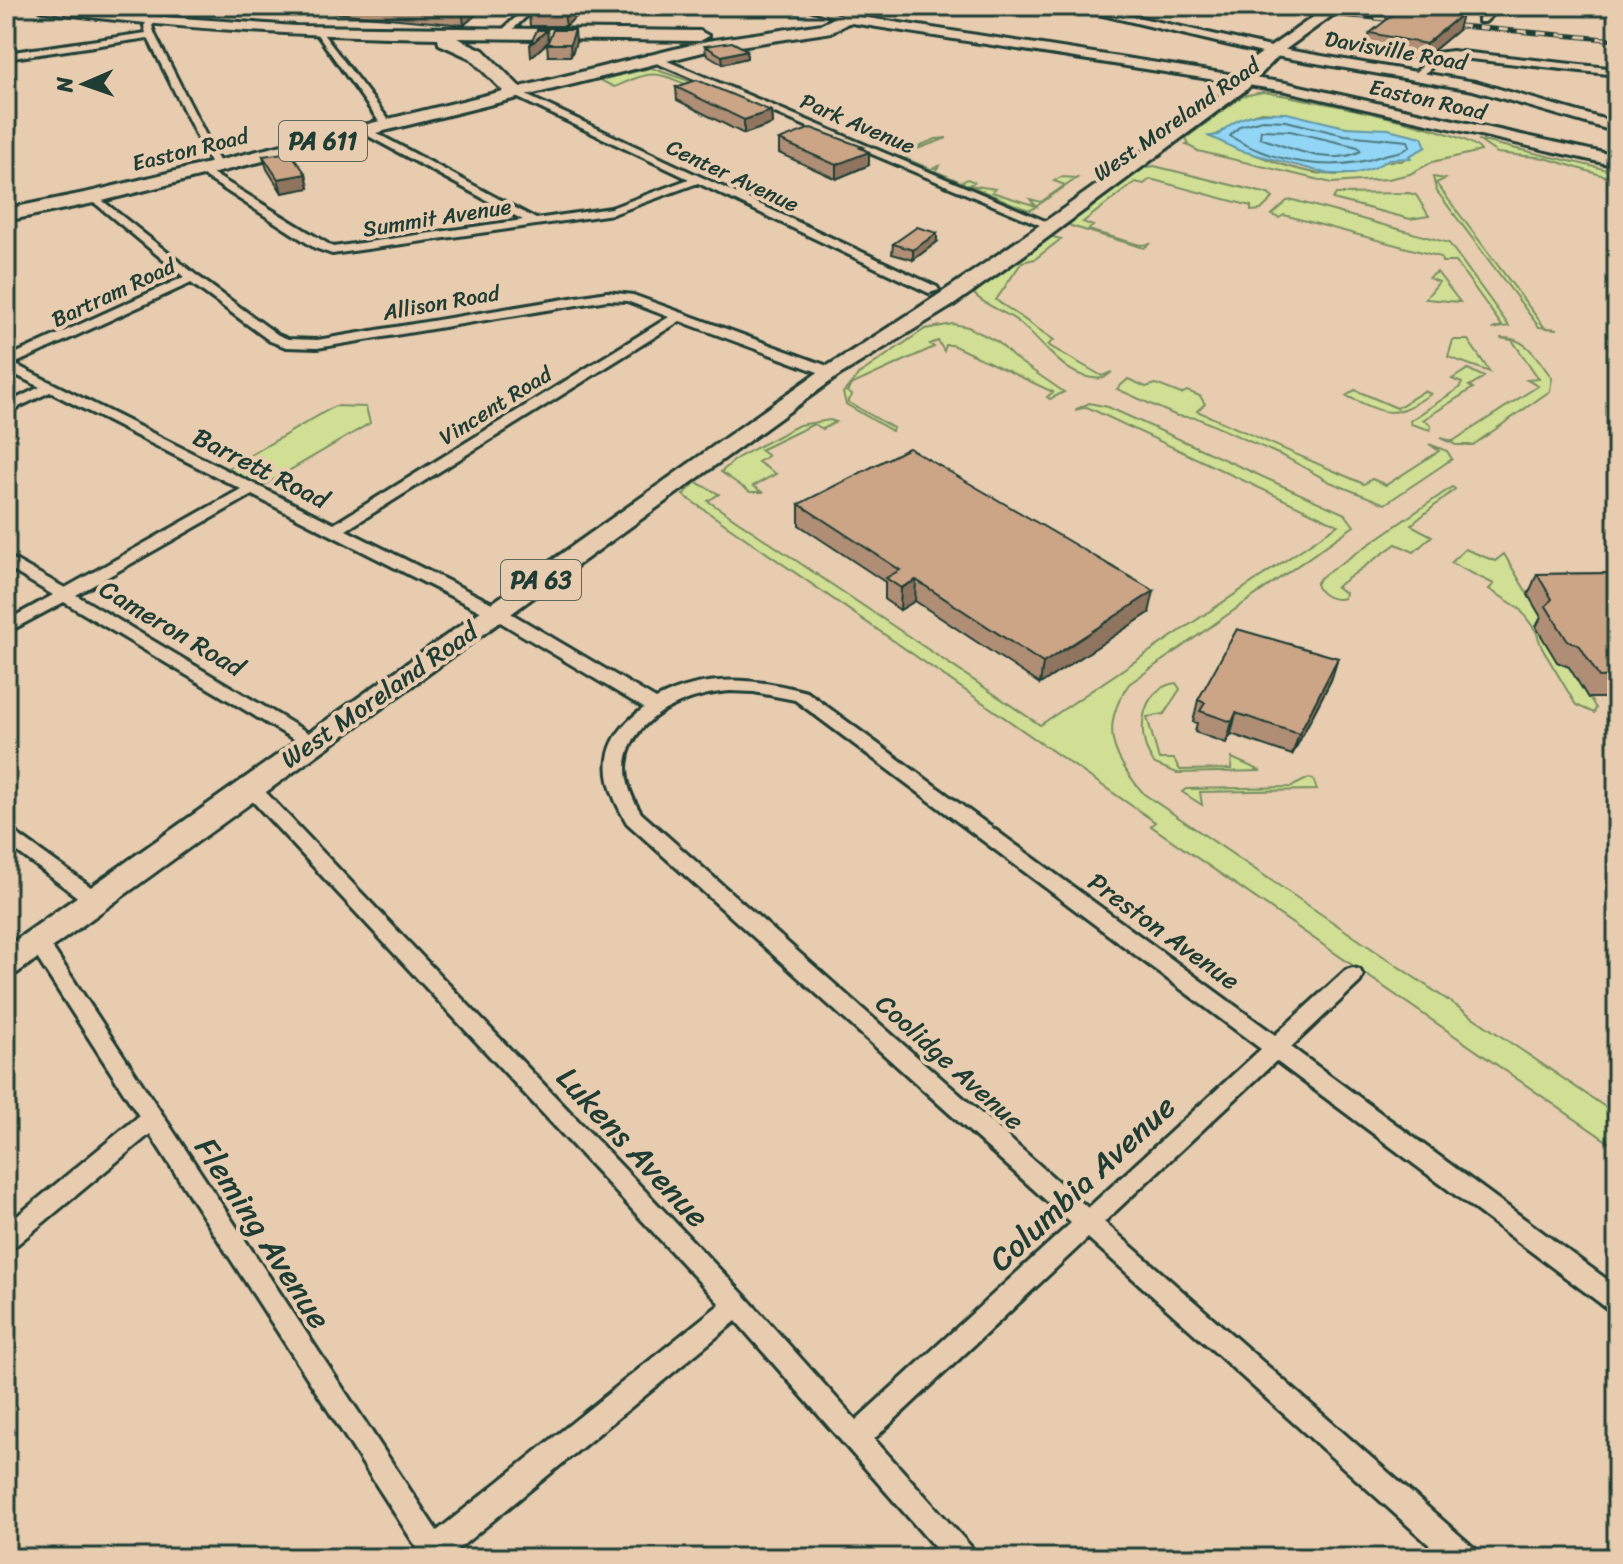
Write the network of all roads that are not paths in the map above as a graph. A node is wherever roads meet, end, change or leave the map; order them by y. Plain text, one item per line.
1 (42, 6) edge
2 (533, 6) edge
3 (804, 6) edge
4 (871, 6) edge
5 (1071, 6) edge
6 (1338, 6) edge
7 (1498, 6) edge
8 (849, 19) junction
9 (1482, 20) dead end
10 (151, 28) junction
11 (317, 32) junction
12 (744, 34) junction
13 (502, 35) junction
14 (1275, 52) junction
15 (6, 56) edge
16 (654, 59) junction
17 (1617, 72) edge
18 (1416, 76) junction
19 (1239, 82) junction
20 (517, 94) junction
21 (387, 125) junction
22 (1617, 128) edge
23 (365, 130) junction
24 (1617, 161) edge
25 (1617, 168) edge
26 (209, 169) junction
27 (696, 180) junction
28 (94, 197) junction
29 (6, 215) edge
30 (536, 223) junction
31 (1042, 223) junction
32 (192, 278) junction
33 (933, 290) junction
34 (679, 316) junction
35 (6, 364) edge
36 (831, 372) junction
37 (49, 388) junction
38 (6, 409) edge
39 (250, 490) junction
40 (334, 531) junction
41 (6, 560) edge
42 (65, 594) junction
43 (496, 612) junction
44 (6, 628) edge
45 (654, 706) junction
46 (311, 742) junction
47 (250, 787) junction
48 (6, 833) edge
49 (95, 900) junction
50 (37, 941) junction
51 (6, 964) edge
52 (1353, 976) dead end
53 (1277, 1046) junction
54 (151, 1120) junction
55 (1090, 1223) junction
56 (6, 1239) edge
57 (1617, 1301) edge
58 (737, 1305) junction
59 (856, 1438) junction
60 (433, 1556) edge
61 (962, 1558) edge
62 (1464, 1558) edge

1 - 10 highway
2 - 13 street
3 - 8 street
4 - 8 highway, PA 611
5 - 14 main road, Davisville Road
6 - 14 main road, PA 63
7 - 9 street
8 - 12 highway, Easton Road / PA 611
8 - 16 highway, Easton Road / PA 611
8 - 19 main road, Easton Road
10 - 11 highway
10 - 15 street
10 - 26 street
11 - 13 highway
11 - 20 highway
11 - 21 street
12 - 13 highway
12 - 16 highway, Easton Road / PA 611
14 - 18 main road, Davisville Road
14 - 19 main road, West Moreland Road / PA 63
16 - 20 highway, Easton Road / PA 611
16 - 31 street, Park Avenue
17 - 18 street
18 - 22 main road, Davisville Road
19 - 24 main road, Easton Road
19 - 25 main road, Easton Road
19 - 31 main road, West Moreland Road / PA 63
20 - 21 highway, Easton Road / PA 611
20 - 27 street, Center Avenue
21 - 23 highway, Easton Road / PA 611
23 - 26 highway, Easton Road / PA 611
23 - 30 street
26 - 28 highway, Easton Road / PA 611
26 - 30 street, Summit Avenue
27 - 30 street, Summit Avenue
27 - 33 street, Center Avenue
28 - 29 highway, Easton Road / PA 611
28 - 32 street, Allison Road
31 - 33 main road, West Moreland Road / PA 63
31 - 36 main road, West Moreland Road / PA 63
32 - 34 street, Allison Road
32 - 35 street, Bartram Road
33 - 36 main road, West Moreland Road / PA 63
34 - 36 street, Allison Road
34 - 40 street, Vincent Road
35 - 37 street, Barrett Road
36 - 43 main road, West Moreland Road / PA 63
37 - 38 street
37 - 39 street, Barrett Road
39 - 40 street, Barrett Road
39 - 42 street
40 - 43 street, Barrett Road
41 - 42 street, Cameron Road
42 - 44 street
42 - 46 street, Cameron Road
43 - 45 street
43 - 46 main road, West Moreland Road / PA 63
45 - 53 street, Preston Avenue
45 - 55 street, Coolidge Avenue
46 - 47 main road, West Moreland Road / PA 63
47 - 49 main road, West Moreland Road / PA 63
47 - 58 street, Lukens Avenue
48 - 49 street
49 - 50 main road, West Moreland Road / PA 63
50 - 51 main road, West Moreland Road / PA 63
50 - 54 street, Fleming Avenue
52 - 53 street, Columbia Avenue
53 - 55 street, Columbia Avenue
53 - 57 street, Preston Avenue
54 - 56 street
54 - 60 street, Fleming Avenue
55 - 59 street, Columbia Avenue
55 - 62 street, Coolidge Avenue
58 - 59 street, Lukens Avenue
58 - 60 street
59 - 61 street, Lukens Avenue

